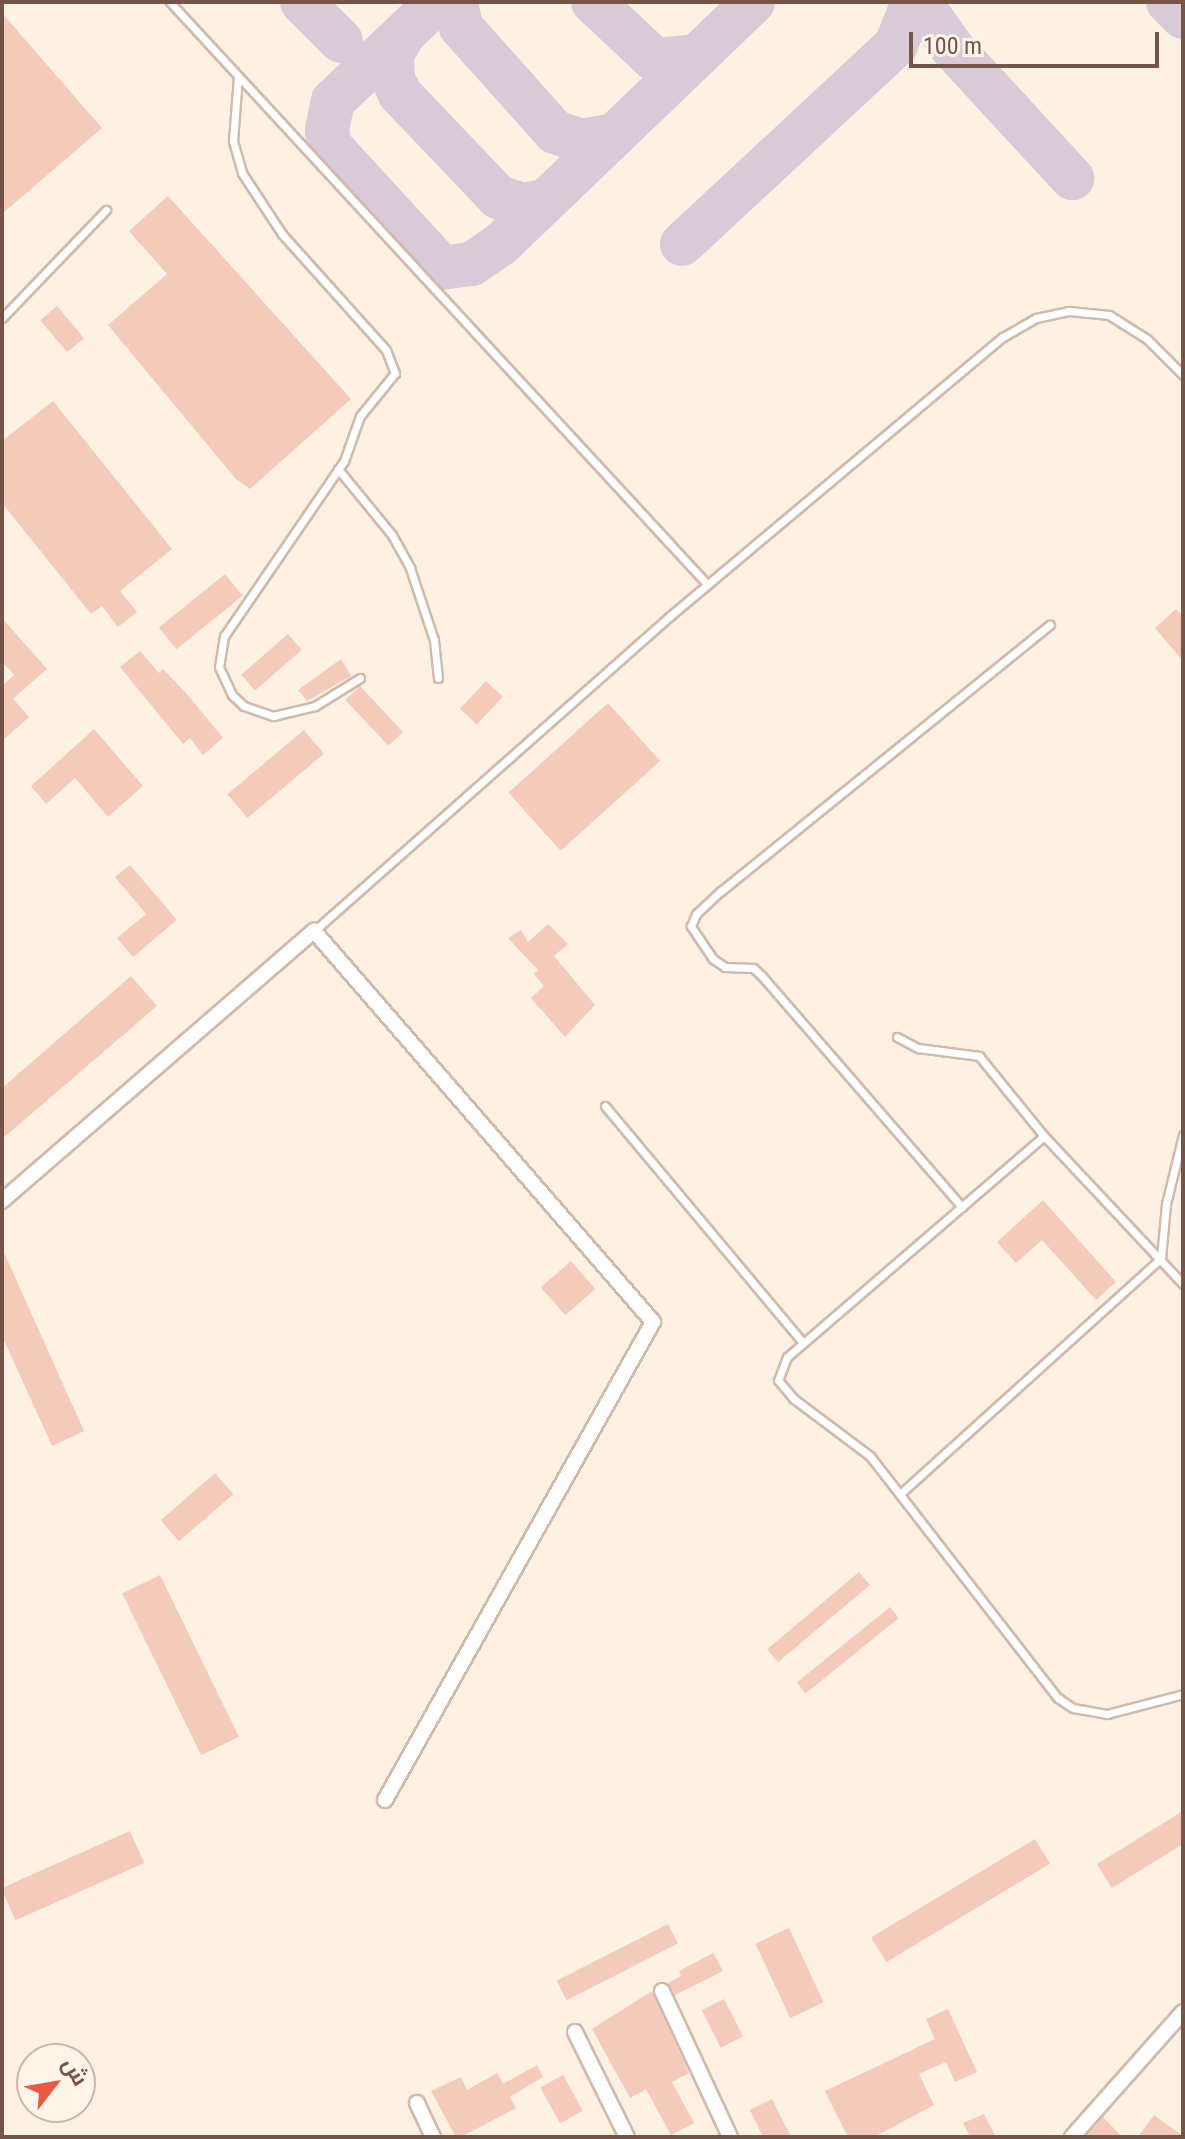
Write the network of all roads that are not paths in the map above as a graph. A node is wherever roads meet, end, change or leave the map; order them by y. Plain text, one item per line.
1 (170, 2) edge
2 (238, 76) junction
3 (106, 210) dead end
4 (2, 318) edge
5 (1183, 375) edge
6 (338, 469) junction
7 (707, 584) junction
8 (1050, 625) dead end
9 (360, 678) dead end
10 (438, 678) dead end
11 (314, 931) junction
12 (897, 1037) dead end
13 (605, 1106) dead end
14 (1183, 1135) edge
15 (1044, 1136) junction
16 (2, 1201) edge
17 (962, 1207) junction
18 (1161, 1258) junction
19 (1183, 1284) edge
20 (803, 1343) junction
21 (900, 1494) junction
22 (1183, 1694) edge
23 (385, 1800) dead end
24 (662, 1991) dead end
25 (1183, 2012) edge
26 (575, 2032) dead end
27 (417, 2103) dead end
28 (433, 2137) edge
29 (627, 2137) edge
30 (730, 2137) edge
31 (1072, 2137) edge

1 - 2 lane
2 - 6 lane
2 - 7 lane
3 - 4 lane
5 - 7 lane
6 - 9 lane
6 - 10 lane
7 - 11 lane
8 - 17 lane
11 - 16 street
11 - 23 street
12 - 15 lane
13 - 20 lane
14 - 18 lane
15 - 17 lane
15 - 18 lane
17 - 20 lane
18 - 19 lane
18 - 21 lane
20 - 21 lane
21 - 22 lane
24 - 30 street
25 - 31 street
26 - 29 street
27 - 28 street

